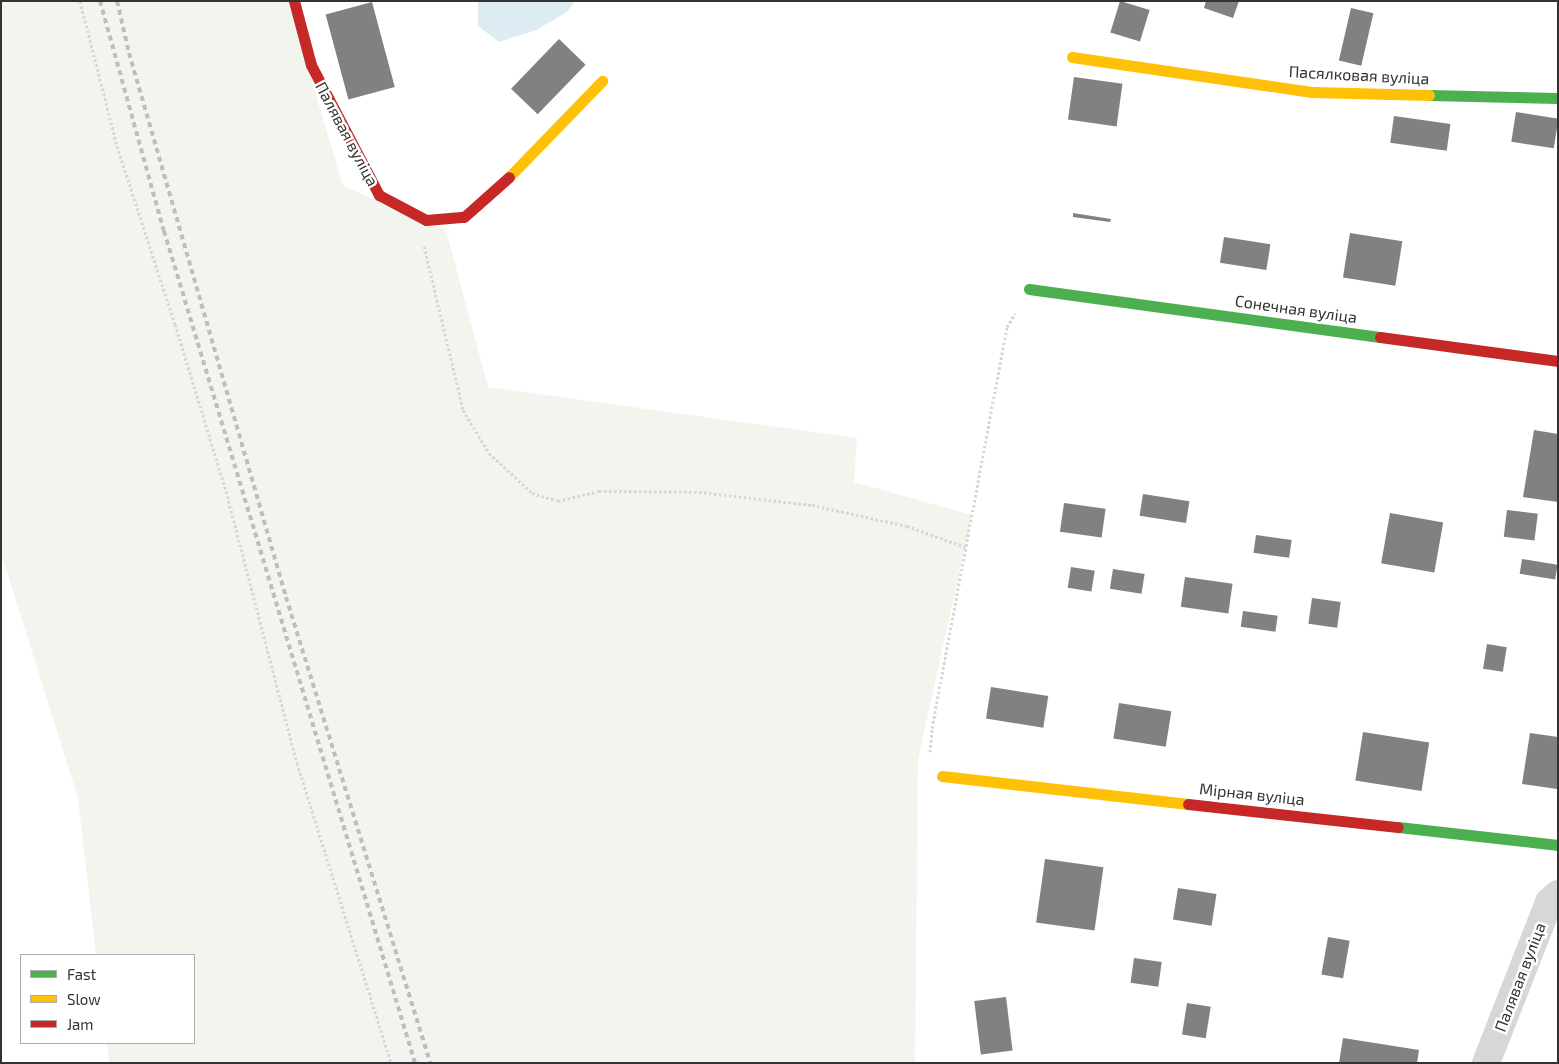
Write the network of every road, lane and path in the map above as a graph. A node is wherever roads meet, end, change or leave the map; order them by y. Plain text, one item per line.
1 (80, 1) edge
2 (294, 1) edge
3 (1072, 57) dead end
4 (602, 81) dead end
5 (1558, 98) edge
6 (417, 216) junction
7 (1029, 289) joint
8 (1558, 361) edge
9 (965, 547) junction
10 (942, 776) joint
11 (1558, 845) edge
12 (1558, 894) edge
13 (390, 1063) edge
14 (1486, 1063) edge

1 - 13 path
2 - 6 street, Палявая вуліца
3 - 5 street, Пасялковая вуліца
4 - 6 street, Палявая вуліца
6 - 9 path
7 - 8 street, Сонечная вуліца
7 - 9 path
9 - 10 path
10 - 11 street, Мірная вуліца
12 - 14 street, Палявая вуліца

